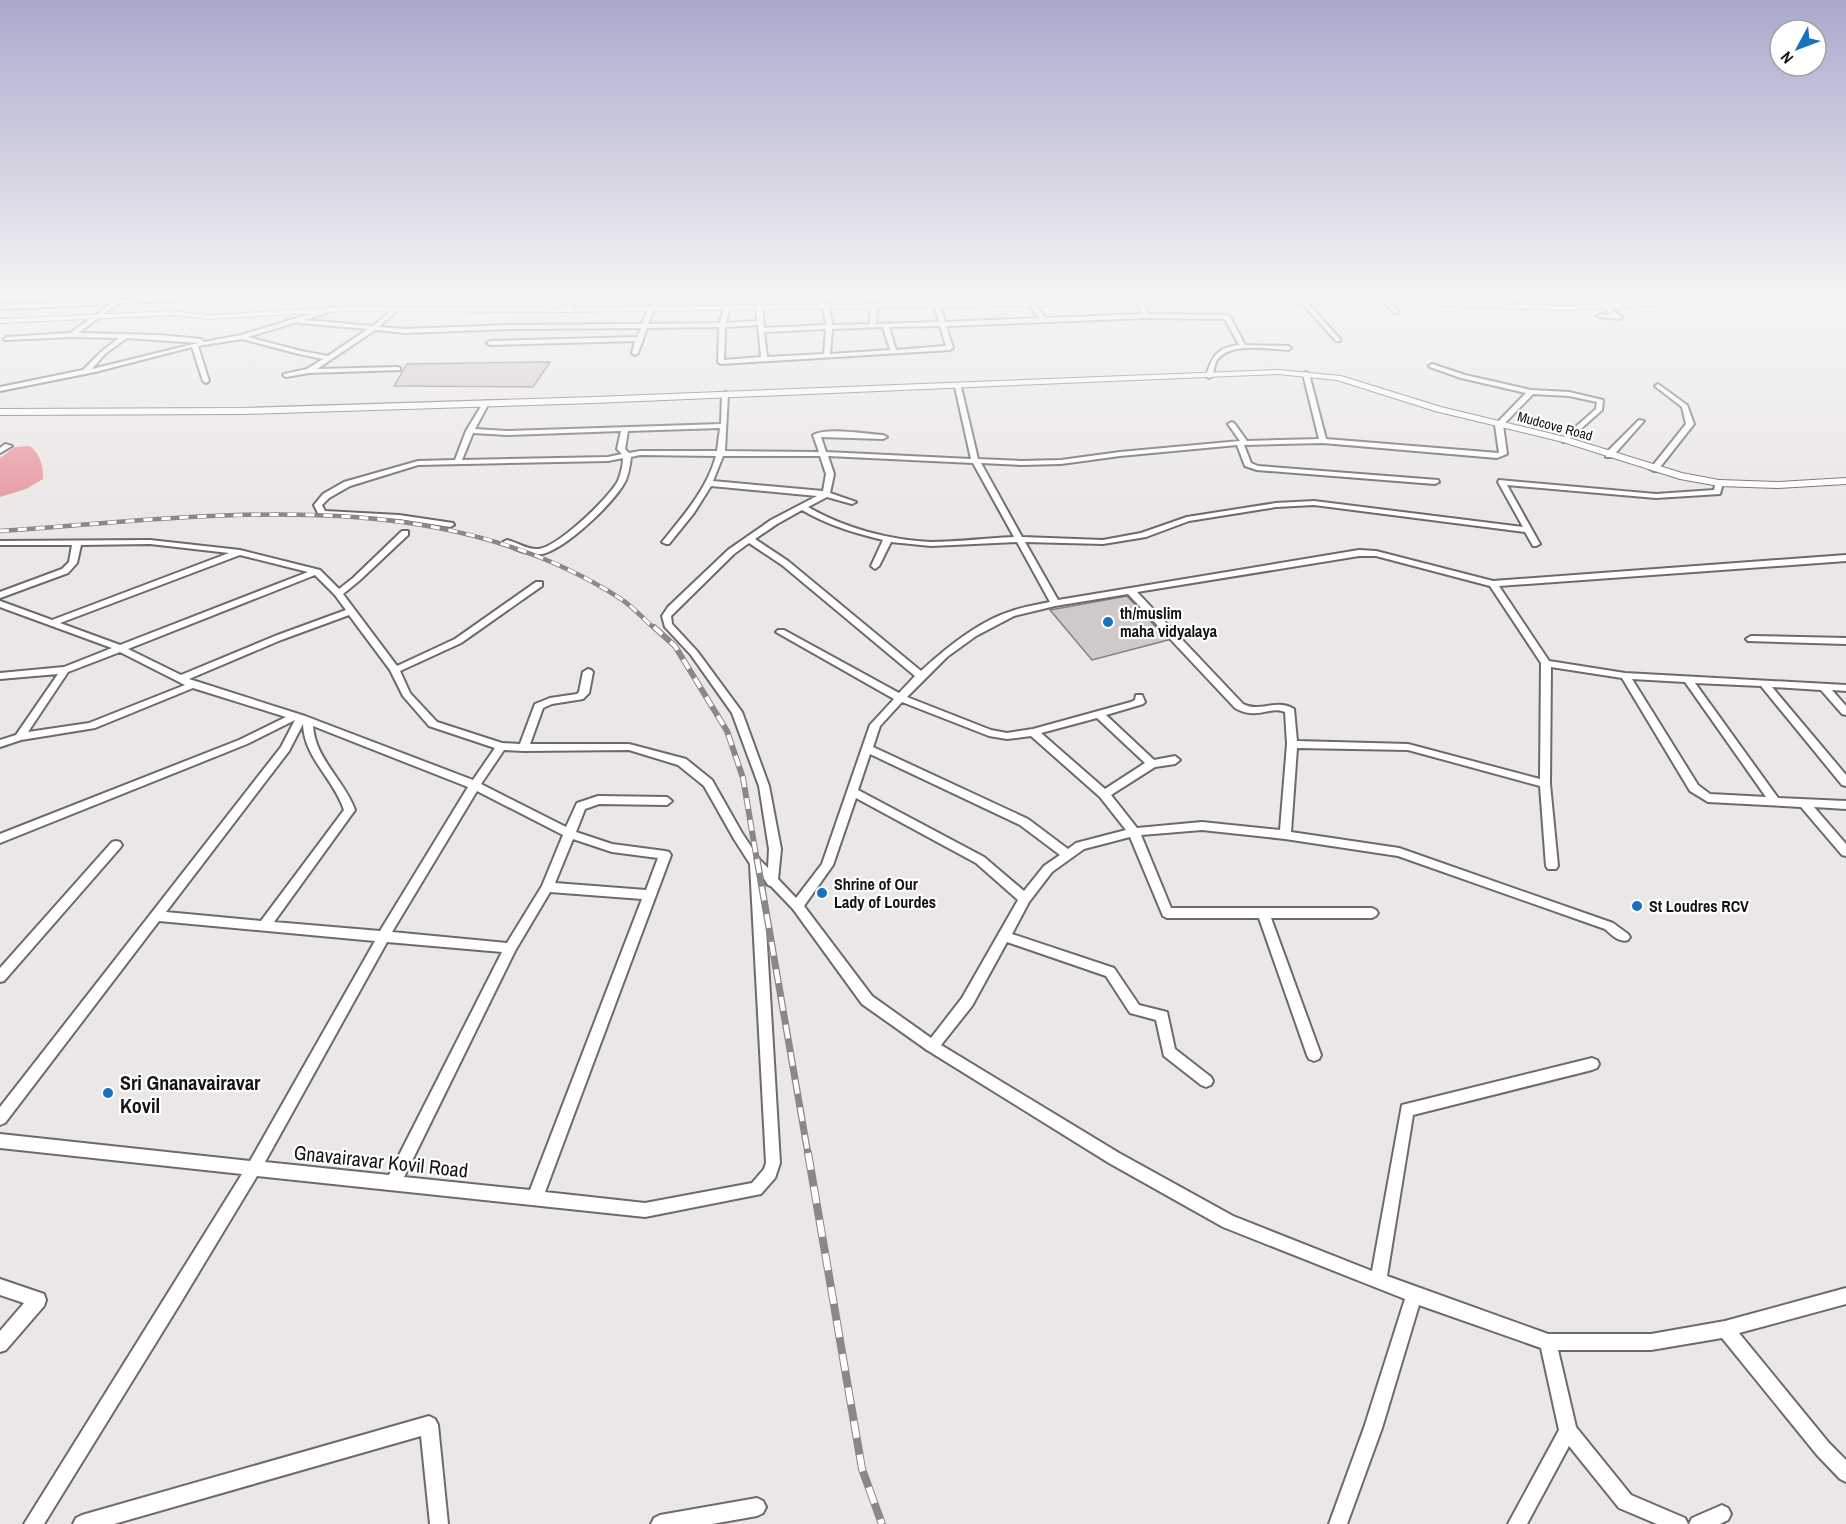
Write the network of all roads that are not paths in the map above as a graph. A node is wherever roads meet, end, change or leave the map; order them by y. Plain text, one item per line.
1 (87, 370) edge
2 (96, 370) edge
3 (202, 370) edge
4 (348, 370) edge
5 (1211, 370) edge
6 (1445, 370) edge
7 (309, 371) joint
8 (85, 373) junction
9 (1306, 374) junction
10 (286, 375) dead end
11 (1209, 375) junction
12 (206, 381) dead end
13 (1658, 386) dead end
14 (958, 387) junction
15 (0, 389) edge
16 (1531, 392) junction
17 (725, 394) junction
18 (486, 403) junction
19 (0, 412) edge
20 (1641, 421) dead end
21 (1232, 424) dead end
22 (1499, 425) junction
23 (723, 426) junction
24 (625, 429) junction
25 (470, 431) junction
26 (883, 437) dead end
27 (1566, 440) junction
28 (1323, 441) junction
29 (1242, 443) junction
30 (8, 446) dead end
31 (0, 451) edge
32 (721, 452) junction
33 (822, 454) junction
34 (627, 455) junction
35 (1609, 455) junction
36 (975, 460) junction
37 (458, 461) junction
38 (1654, 469) junction
39 (1846, 481) edge
40 (1435, 482) dead end
41 (708, 483) junction
42 (1719, 483) junction
43 (826, 494) junction
44 (852, 502) dead end
45 (802, 507) junction
46 (450, 525) dead end
47 (1529, 530) junction
48 (405, 533) dead end
49 (888, 539) junction
50 (1018, 539) junction
51 (750, 540) junction
52 (77, 542) junction
53 (507, 542) dead end
54 (666, 542) dead end
55 (0, 543) edge
56 (1536, 544) dead end
57 (240, 552) junction
58 (1846, 558) edge
59 (874, 567) dead end
60 (317, 572) junction
61 (1493, 584) junction
62 (539, 585) dead end
63 (1130, 590) junction
64 (338, 593) junction
65 (0, 595) edge
66 (1054, 603) junction
67 (0, 604) edge
68 (351, 612) junction
69 (52, 623) junction
70 (782, 632) dead end
71 (1751, 639) dead end
72 (1844, 642) edge
73 (119, 648) junction
74 (1545, 663) junction
75 (64, 670) junction
76 (395, 670) junction
77 (588, 672) dead end
78 (0, 675) edge
79 (921, 676) junction
80 (1625, 676) junction
81 (181, 679) junction
82 (1688, 680) junction
83 (1764, 684) junction
84 (193, 686) junction
85 (1824, 687) junction
86 (1846, 688) edge
87 (1139, 697) dead end
88 (900, 698) junction
89 (1846, 712) edge
90 (1098, 713) junction
91 (302, 718) junction
92 (1033, 732) junction
93 (20, 736) junction
94 (0, 744) edge
95 (1292, 744) junction
96 (501, 746) junction
97 (524, 748) junction
98 (866, 748) junction
99 (1175, 760) dead end
100 (1152, 764) junction
101 (1846, 782) edge
102 (1545, 784) junction
103 (474, 785) junction
104 (852, 791) junction
105 (1104, 794) junction
106 (667, 801) dead end
107 (1774, 801) junction
108 (1804, 803) junction
109 (1846, 805) edge
110 (1134, 832) junction
111 (570, 834) junction
112 (1284, 835) junction
113 (0, 839) edge
114 (116, 845) dead end
115 (1846, 852) edge
116 (1068, 855) junction
117 (756, 863) junction
118 (1552, 866) dead end
119 (772, 882) junction
120 (547, 887) junction
121 (650, 895) junction
122 (1025, 899) junction
123 (797, 906) junction
124 (1263, 913) junction
125 (1372, 914) dead end
126 (156, 916) junction
127 (264, 926) junction
128 (1004, 936) junction
129 (384, 937) junction
130 (1624, 937) dead end
131 (510, 948) junction
132 (0, 977) edge
133 (932, 1046) junction
134 (1314, 1054) dead end
135 (1592, 1065) dead end
136 (1206, 1081) dead end
137 (0, 1118) edge
138 (0, 1141) edge
139 (253, 1168) junction
140 (393, 1183) junction
141 (535, 1198) junction
142 (1378, 1280) junction
143 (0, 1287) edge
144 (1414, 1295) junction
145 (1846, 1296) edge
146 (1725, 1329) junction
147 (1548, 1342) junction
148 (0, 1344) edge
149 (1568, 1431) junction
150 (1846, 1473) edge
151 (757, 1507) dead end
152 (1722, 1514) dead end
153 (33, 1524) edge
154 (82, 1524) edge
155 (439, 1524) edge
156 (660, 1524) edge
157 (1338, 1524) edge
158 (1517, 1524) edge
159 (1679, 1524) edge
160 (1698, 1524) edge

1 - 8 street
2 - 8 street
3 - 12 street
4 - 7 street
5 - 11 street
6 - 16 street
7 - 10 street
8 - 15 street
9 - 11 street, Mudcove Road
9 - 22 street, Mudcove Road
9 - 28 street
11 - 14 street, Mudcove Road
13 - 38 street
14 - 17 street, Mudcove Road
14 - 36 street
16 - 22 street
16 - 27 street
17 - 18 street, Mudcove Road
17 - 23 street
18 - 19 street, Mudcove Road
18 - 25 street
20 - 35 street
21 - 29 street
22 - 27 street, Mudcove Road
22 - 28 street
23 - 24 street
23 - 32 street
24 - 25 street
24 - 34 street
25 - 37 street
26 - 33 street
27 - 35 street, Mudcove Road
28 - 29 street
29 - 36 street
29 - 40 street
30 - 31 street
32 - 33 street
32 - 34 street
32 - 41 street
33 - 36 street
33 - 43 street
34 - 37 street
34 - 53 street
35 - 38 street, Mudcove Road
36 - 50 street
37 - 46 street
38 - 42 street, Mudcove Road
39 - 42 street, Mudcove Road
41 - 43 street
41 - 54 street
42 - 47 street
43 - 44 street
43 - 45 street
45 - 49 street
45 - 51 street
47 - 50 street
47 - 56 street
48 - 64 street
49 - 50 street
49 - 59 street
50 - 66 street
51 - 79 street
51 - 119 street
52 - 55 street
52 - 57 street
52 - 65 street
57 - 60 street
57 - 69 street
58 - 61 street
60 - 64 street
60 - 73 street
61 - 63 street
61 - 74 street
62 - 76 street
63 - 66 street
63 - 95 street
64 - 68 street
66 - 79 street
67 - 69 street
68 - 76 street
68 - 81 street
69 - 73 street
70 - 88 street
71 - 72 street
73 - 75 street
73 - 81 street
74 - 80 street
74 - 102 street
75 - 78 street
75 - 93 street
76 - 96 street
77 - 97 street
79 - 88 street
80 - 82 street
80 - 107 street
81 - 84 street
82 - 83 street
82 - 107 street
83 - 85 street
83 - 101 street
84 - 91 street
84 - 93 street
85 - 86 street
85 - 89 street
87 - 90 street
88 - 92 street
88 - 98 street
90 - 92 street
90 - 100 street
91 - 103 street
91 - 113 street
91 - 126 street
91 - 127 street
92 - 105 street
93 - 94 street
95 - 102 street
95 - 112 street
96 - 97 street
96 - 103 street
97 - 117 street
98 - 104 street
98 - 116 street
99 - 100 street
100 - 105 street
102 - 118 street
103 - 111 street
103 - 129 street
104 - 122 street
104 - 123 street
105 - 110 street
106 - 111 street
107 - 108 street
108 - 109 street
108 - 115 street
110 - 112 street
110 - 116 street
110 - 124 street
111 - 120 street
111 - 121 street
112 - 130 street
114 - 132 street
116 - 122 street
117 - 119 street
117 - 141 street, Gnavairavar Kovil Road
119 - 123 street
120 - 121 street
120 - 131 street
121 - 141 street
122 - 128 street
123 - 133 street
124 - 125 street
124 - 134 street
126 - 127 street
126 - 137 street
127 - 129 street
128 - 133 street
128 - 136 street
129 - 131 street
129 - 139 street
131 - 140 street
133 - 142 street
135 - 142 street
138 - 139 street, Gnavairavar Kovil Road
139 - 140 street, Gnavairavar Kovil Road
139 - 153 street
140 - 141 street, Gnavairavar Kovil Road
142 - 144 street
143 - 148 street
144 - 147 street
144 - 157 street
145 - 146 street
146 - 147 street
146 - 150 street
147 - 149 street
149 - 158 street
149 - 159 street
151 - 156 street
152 - 160 street
154 - 155 street

